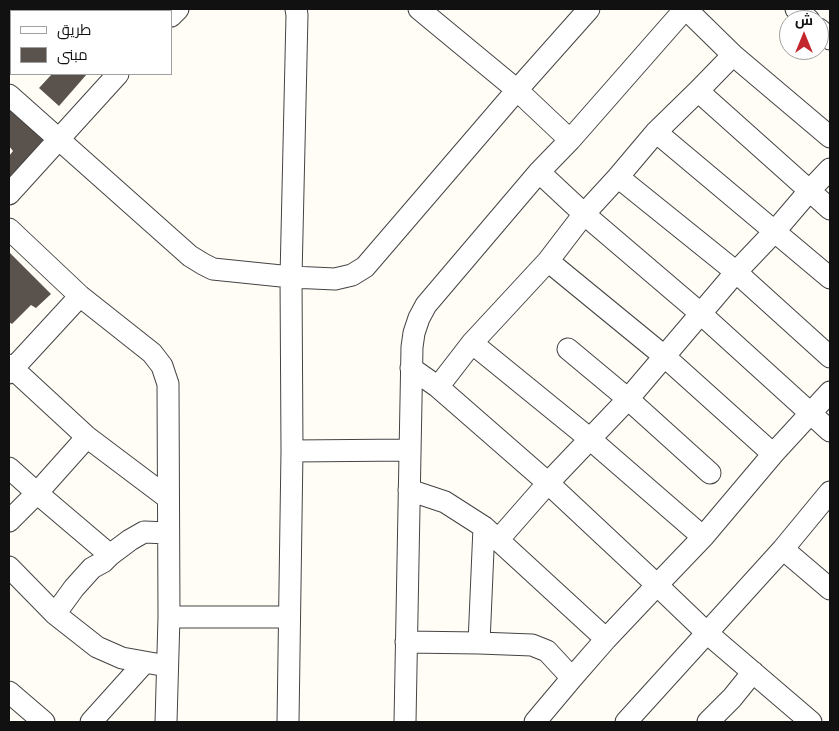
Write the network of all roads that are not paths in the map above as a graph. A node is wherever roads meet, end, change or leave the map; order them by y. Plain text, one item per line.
1 (419, 9) edge
2 (589, 9) edge
3 (685, 9) edge
4 (297, 11) edge
5 (733, 55) junction
6 (117, 75) edge
7 (516, 90) junction
8 (698, 91) junction
9 (9, 95) edge
10 (656, 132) junction
11 (830, 137) edge
12 (59, 139) junction
13 (570, 140) junction
14 (830, 169) edge
15 (539, 172) junction
16 (618, 177) junction
17 (810, 190) junction
18 (9, 194) edge
19 (830, 209) edge
20 (584, 214) junction
21 (9, 229) edge
22 (775, 231) junction
23 (548, 261) junction
24 (736, 272) junction
25 (291, 277) junction
26 (830, 278) edge
27 (80, 296) junction
28 (700, 313) junction
29 (472, 343) junction
30 (568, 349) dead end
31 (664, 356) junction
32 (830, 357) edge
33 (411, 368) junction
34 (10, 369) edge
35 (438, 387) junction
36 (830, 392) edge
37 (628, 399) junction
38 (811, 414) junction
39 (830, 431) edge
40 (87, 436) junction
41 (590, 439) junction
42 (410, 450) junction
43 (292, 451) junction
44 (773, 454) junction
45 (9, 468) edge
46 (710, 473) dead end
47 (548, 483) junction
48 (409, 490) junction
49 (830, 492) edge
50 (37, 493) junction
51 (168, 498) junction
52 (9, 521) edge
53 (168, 533) junction
54 (491, 533) junction
55 (703, 537) junction
56 (783, 549) junction
57 (110, 555) junction
58 (9, 566) edge
59 (657, 585) junction
60 (830, 589) edge
61 (55, 614) junction
62 (168, 617) junction
63 (289, 617) junction
64 (707, 632) junction
65 (606, 639) junction
66 (406, 642) junction
67 (479, 643) junction
68 (145, 662) junction
69 (167, 666) junction
70 (753, 672) junction
71 (572, 678) junction
72 (9, 692) edge
73 (44, 722) edge
74 (91, 722) edge
75 (166, 722) edge
76 (288, 722) edge
77 (405, 722) edge
78 (536, 722) edge
79 (626, 722) edge
80 (708, 722) edge
81 (811, 722) edge

1 - 7 street
2 - 7 street
3 - 5 street
3 - 13 street
4 - 25 street
5 - 8 street
5 - 11 street
6 - 12 street
7 - 13 street
7 - 25 street
8 - 10 street
8 - 17 street
9 - 12 street
10 - 16 street
10 - 22 street
12 - 18 street
12 - 25 street
13 - 15 street
14 - 17 street
15 - 20 street
15 - 33 street
16 - 20 street
16 - 24 street
17 - 19 street
17 - 22 street
20 - 23 street
20 - 28 street
21 - 27 street
22 - 24 street
22 - 26 street
23 - 29 street
23 - 31 street
24 - 28 street
24 - 32 street
25 - 43 street
27 - 34 street
27 - 51 street
28 - 31 street
28 - 38 street
29 - 35 street
29 - 41 street
30 - 37 street
31 - 37 street
31 - 44 street
33 - 35 street
33 - 42 street
34 - 40 street
35 - 47 street
36 - 38 street
37 - 41 street
37 - 46 street
38 - 39 street
38 - 44 street
40 - 50 street
40 - 51 street
41 - 47 street
41 - 55 street
42 - 43 street
42 - 48 street
43 - 63 street
44 - 55 street
45 - 50 street
47 - 54 street
47 - 59 street
48 - 54 street
48 - 66 street
49 - 56 street
50 - 52 street
50 - 57 street
51 - 53 street
53 - 57 street
53 - 62 street
54 - 65 street
54 - 67 street
55 - 59 street
56 - 60 street
56 - 64 street
57 - 61 street
58 - 61 street
59 - 64 street
59 - 65 street
61 - 68 street
62 - 63 street
62 - 69 street
63 - 76 street
64 - 70 street
64 - 79 street
65 - 71 street
66 - 67 street
66 - 77 street
67 - 71 street
68 - 69 street
68 - 74 street
69 - 75 street
70 - 80 street
70 - 81 street
71 - 78 street
72 - 73 street

